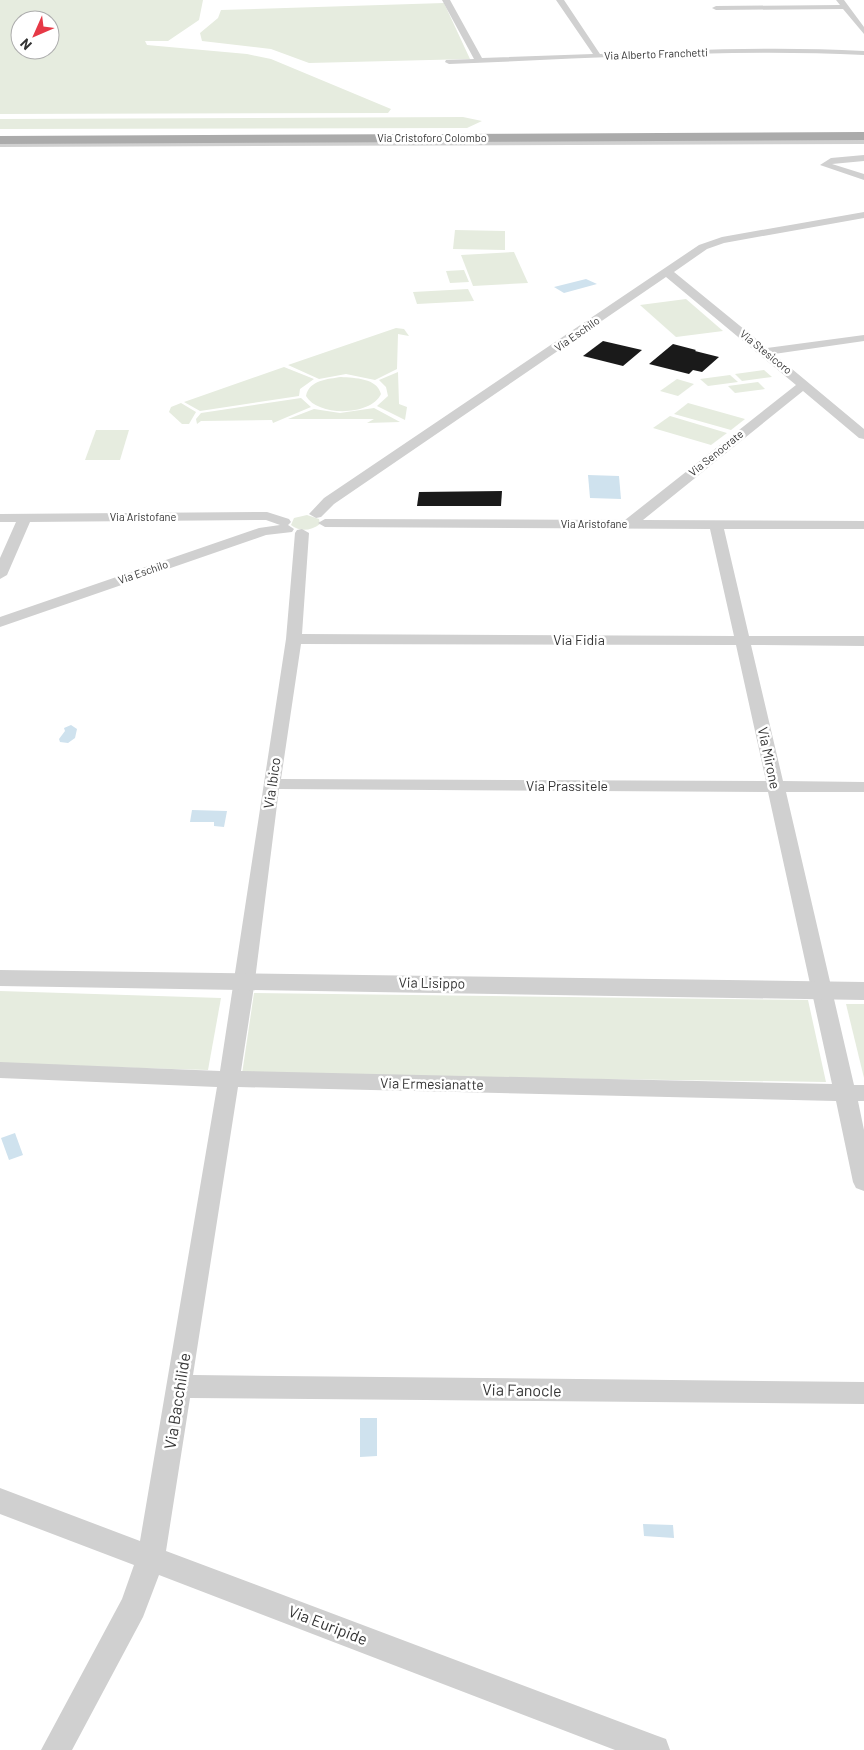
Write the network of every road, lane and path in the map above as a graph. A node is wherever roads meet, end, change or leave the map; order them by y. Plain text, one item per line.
1 (446, 0) edge
2 (560, 0) edge
3 (840, 0) edge
4 (845, 7) junction
5 (716, 8) dead end
6 (864, 32) edge
7 (864, 54) edge
8 (598, 56) junction
9 (480, 60) junction
10 (449, 62) dead end
11 (864, 127) edge
12 (0, 130) edge
13 (864, 132) edge
14 (0, 135) edge
15 (864, 136) edge
16 (0, 140) edge
17 (864, 141) edge
18 (0, 144) edge
19 (864, 158) edge
20 (864, 177) edge
21 (864, 215) edge
22 (666, 271) junction
23 (864, 338) edge
24 (766, 352) junction
25 (804, 384) junction
26 (864, 435) edge
27 (0, 518) edge
28 (24, 518) junction
29 (320, 519) junction
30 (293, 522) junction
31 (629, 524) junction
32 (716, 525) junction
33 (864, 525) edge
34 (0, 575) edge
35 (0, 622) edge
36 (294, 639) junction
37 (744, 640) junction
38 (864, 641) edge
39 (271, 784) junction
40 (776, 786) junction
41 (864, 787) edge
42 (0, 978) edge
43 (245, 980) junction
44 (822, 991) junction
45 (864, 991) edge
46 (234, 1032) joint
47 (0, 1070) edge
48 (227, 1079) junction
49 (854, 1093) edge
50 (864, 1182) edge
51 (179, 1386) junction
52 (864, 1393) edge
53 (0, 1501) edge
54 (151, 1558) junction
55 (56, 1750) edge
56 (655, 1750) edge

1 - 9 street
2 - 8 street
3 - 4 street
4 - 5 street
4 - 6 street
7 - 8 street, Via Alberto Franchetti
8 - 9 street, Via Alberto Franchetti
9 - 10 street, Via Alberto Franchetti
11 - 12 street, Via Cristoforo Colombo
13 - 14 main road, Via Cristoforo Colombo
15 - 16 main road, Via Cristoforo Colombo
17 - 18 street, Via Cristoforo Colombo
19 - 20 street
21 - 22 street, Via Eschilo
22 - 24 street, Via Stesicoro
22 - 29 street, Via Eschilo
23 - 24 street
24 - 25 street, Via Stesicoro
25 - 26 street, Via Stesicoro
25 - 31 street, Via Senocrate
27 - 28 street, Via Aristofane
28 - 30 street, Via Aristofane
28 - 34 street
29 - 30 street, Via Aristofane
29 - 30 street
29 - 31 street, Via Aristofane
30 - 35 street, Via Eschilo
30 - 36 street, Via Ibico
31 - 32 street, Via Aristofane
32 - 33 street, Via Aristofane
32 - 37 street, Via Mirone
36 - 37 street, Via Fidia
36 - 39 street, Via Ibico
37 - 38 street, Via Fidia
37 - 40 street, Via Mirone
39 - 40 street, Via Prassitele
39 - 43 street, Via Ibico
40 - 41 street, Via Prassitele
40 - 44 street, Via Mirone
42 - 43 street, Via Lisippo
43 - 44 street, Via Lisippo
43 - 46 street, Via Ibico
44 - 45 street, Via Lisippo
44 - 49 street
46 - 48 street, Via Bacchilide
47 - 48 street, Via Ermesianatte
48 - 49 street, Via Ermesianatte
48 - 51 street, Via Bacchilide
49 - 50 street
51 - 52 street, Via Fanocle
51 - 54 street, Via Bacchilide
53 - 54 street, Via Euripide
54 - 55 street, Via Bacchilide
54 - 56 street, Via Euripide

